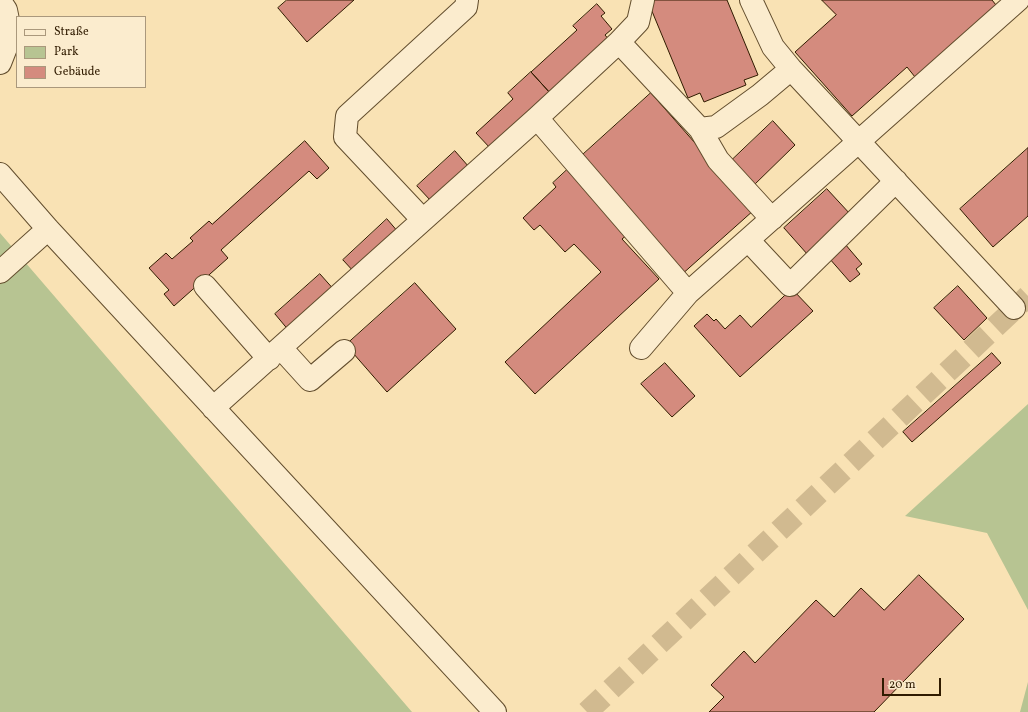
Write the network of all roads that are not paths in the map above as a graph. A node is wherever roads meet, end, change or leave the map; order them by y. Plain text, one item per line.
1 (466, 0) edge
2 (643, 0) edge
3 (751, 0) edge
4 (1018, 0) edge
5 (0, 1) edge
6 (619, 42) junction
7 (0, 63) edge
8 (791, 69) junction
9 (537, 118) junction
10 (700, 129) junction
11 (859, 141) junction
12 (0, 174) edge
13 (896, 181) junction
14 (772, 219) junction
15 (423, 220) junction
16 (48, 229) junction
17 (748, 240) junction
18 (0, 272) edge
19 (205, 286) dead end
20 (688, 294) junction
21 (1014, 308) dead end
22 (641, 348) dead end
23 (344, 351) dead end
24 (275, 353) junction
25 (213, 408) junction
26 (494, 712) edge

1 - 15 lane
2 - 6 lane
3 - 8 lane
4 - 11 lane
5 - 7 lane
6 - 9 lane
6 - 10 lane
8 - 10 lane
8 - 11 lane
9 - 15 lane
9 - 20 lane
10 - 14 lane
11 - 13 lane
11 - 14 lane
12 - 16 lane
13 - 17 lane
13 - 21 lane
14 - 17 lane
15 - 24 lane
16 - 18 lane
16 - 25 lane
17 - 20 lane
19 - 24 lane
20 - 22 lane
23 - 24 lane
24 - 25 lane
25 - 26 lane

